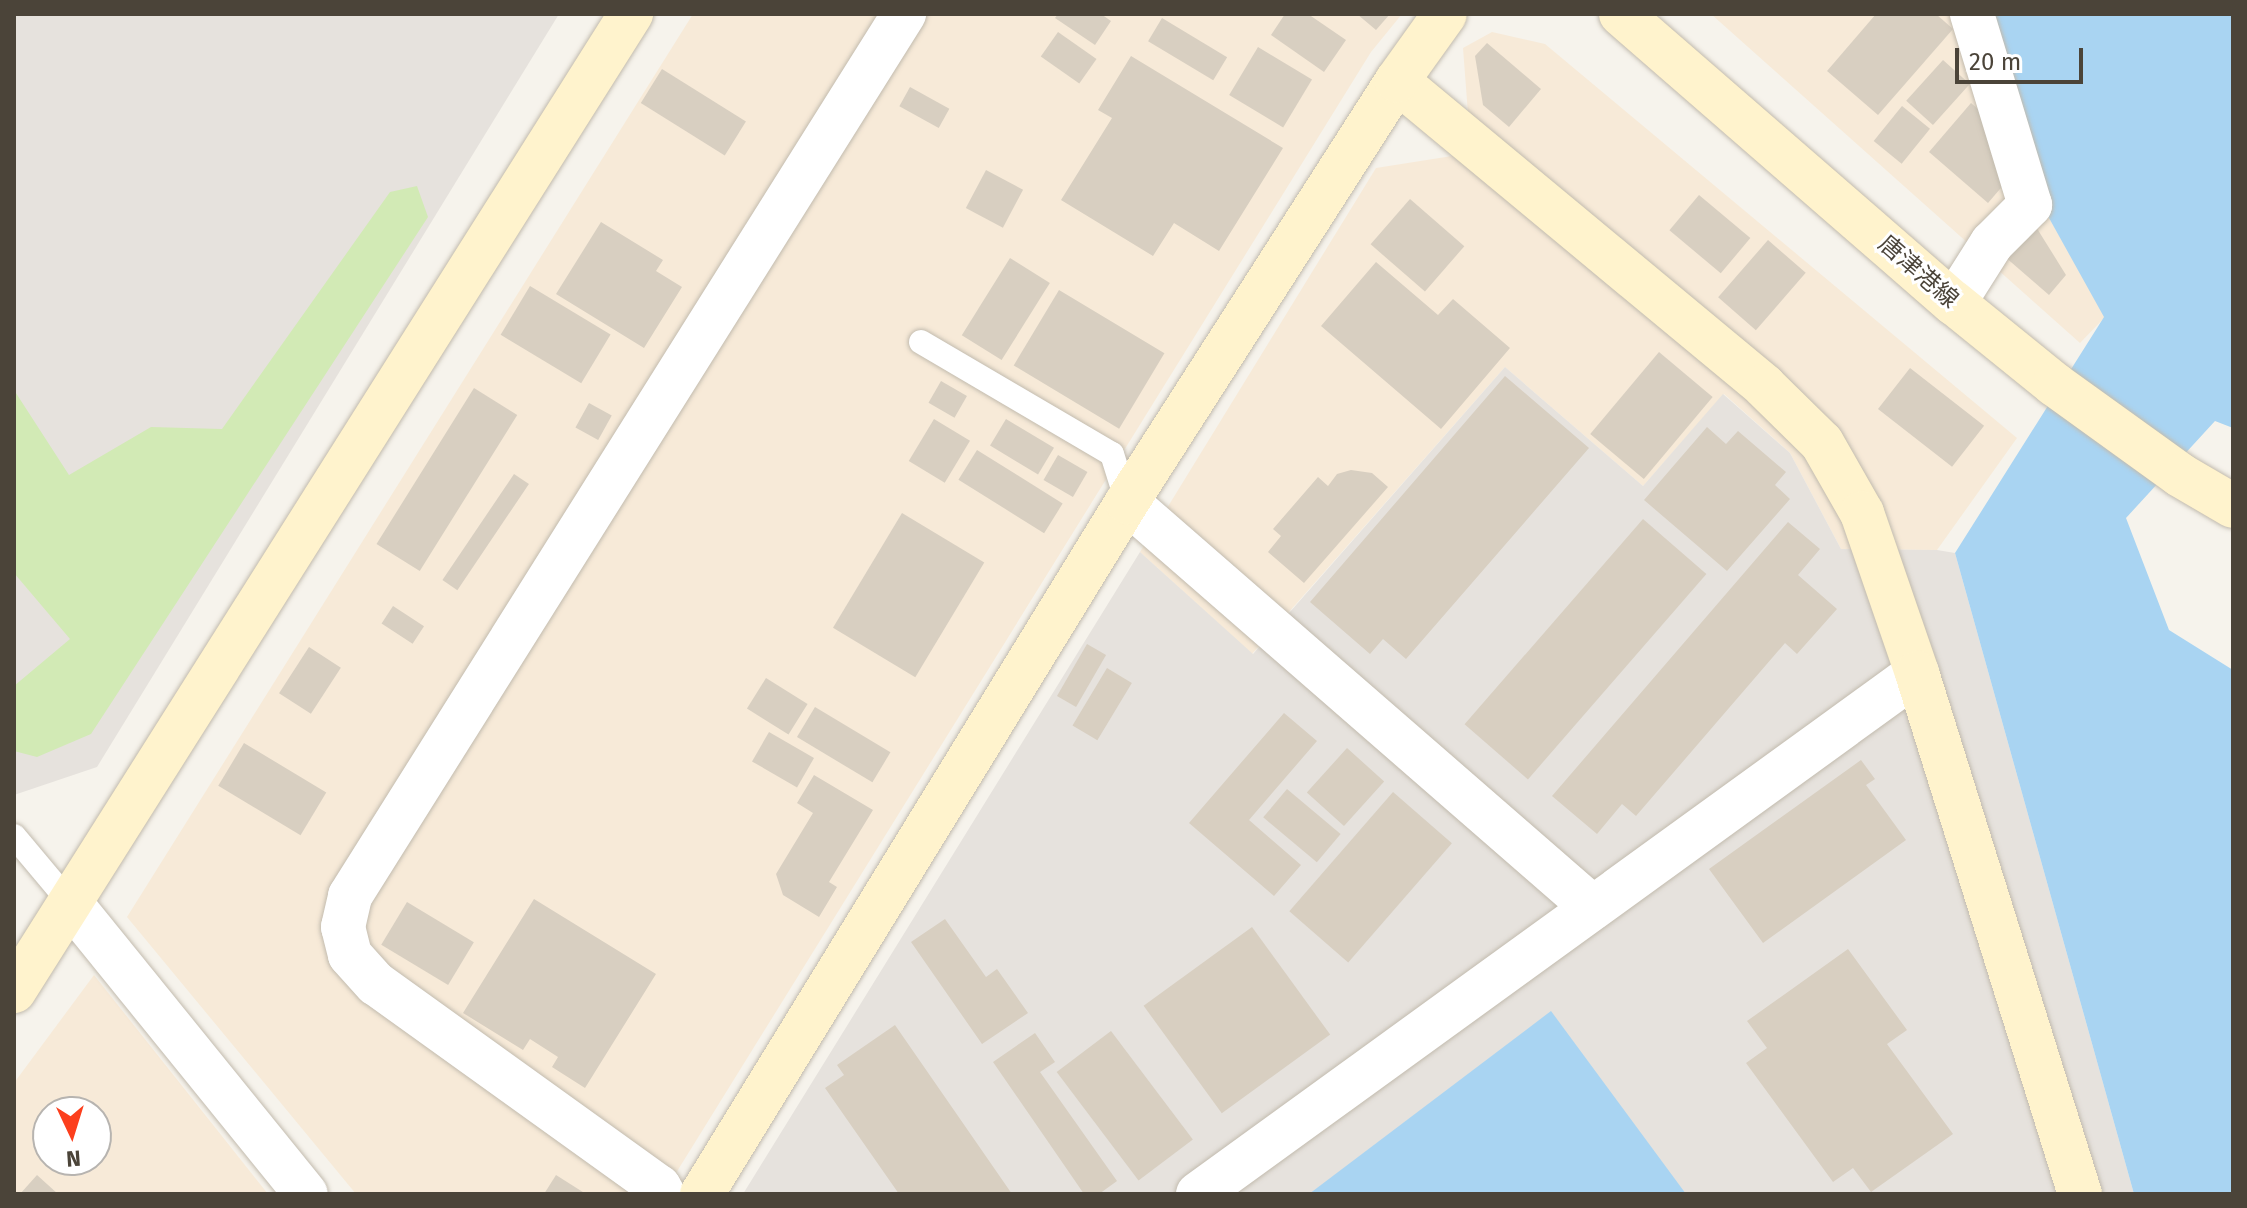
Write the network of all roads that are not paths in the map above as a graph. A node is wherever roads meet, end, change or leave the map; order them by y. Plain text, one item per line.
1 (631, 14) edge
2 (904, 14) edge
3 (1445, 14) edge
4 (1621, 14) edge
5 (1972, 14) edge
6 (1397, 81) junction
7 (1954, 303) junction
8 (921, 342) dead end
9 (1127, 502) junction
10 (2233, 506) edge
11 (1917, 673) junction
12 (14, 836) edge
13 (71, 904) junction
14 (1592, 907) junction
15 (14, 991) edge
16 (306, 1194) edge
17 (663, 1194) edge
18 (702, 1194) edge
19 (1198, 1194) edge
20 (2080, 1194) edge

1 - 13 street
2 - 17 street
3 - 6 street
4 - 7 street, 唐津港線
5 - 7 street
6 - 9 street
6 - 11 street
7 - 10 street, 唐津港線
8 - 9 lane
9 - 14 street
9 - 18 street
11 - 14 street
11 - 20 street
12 - 13 lane
13 - 15 street
13 - 16 street
14 - 19 street

